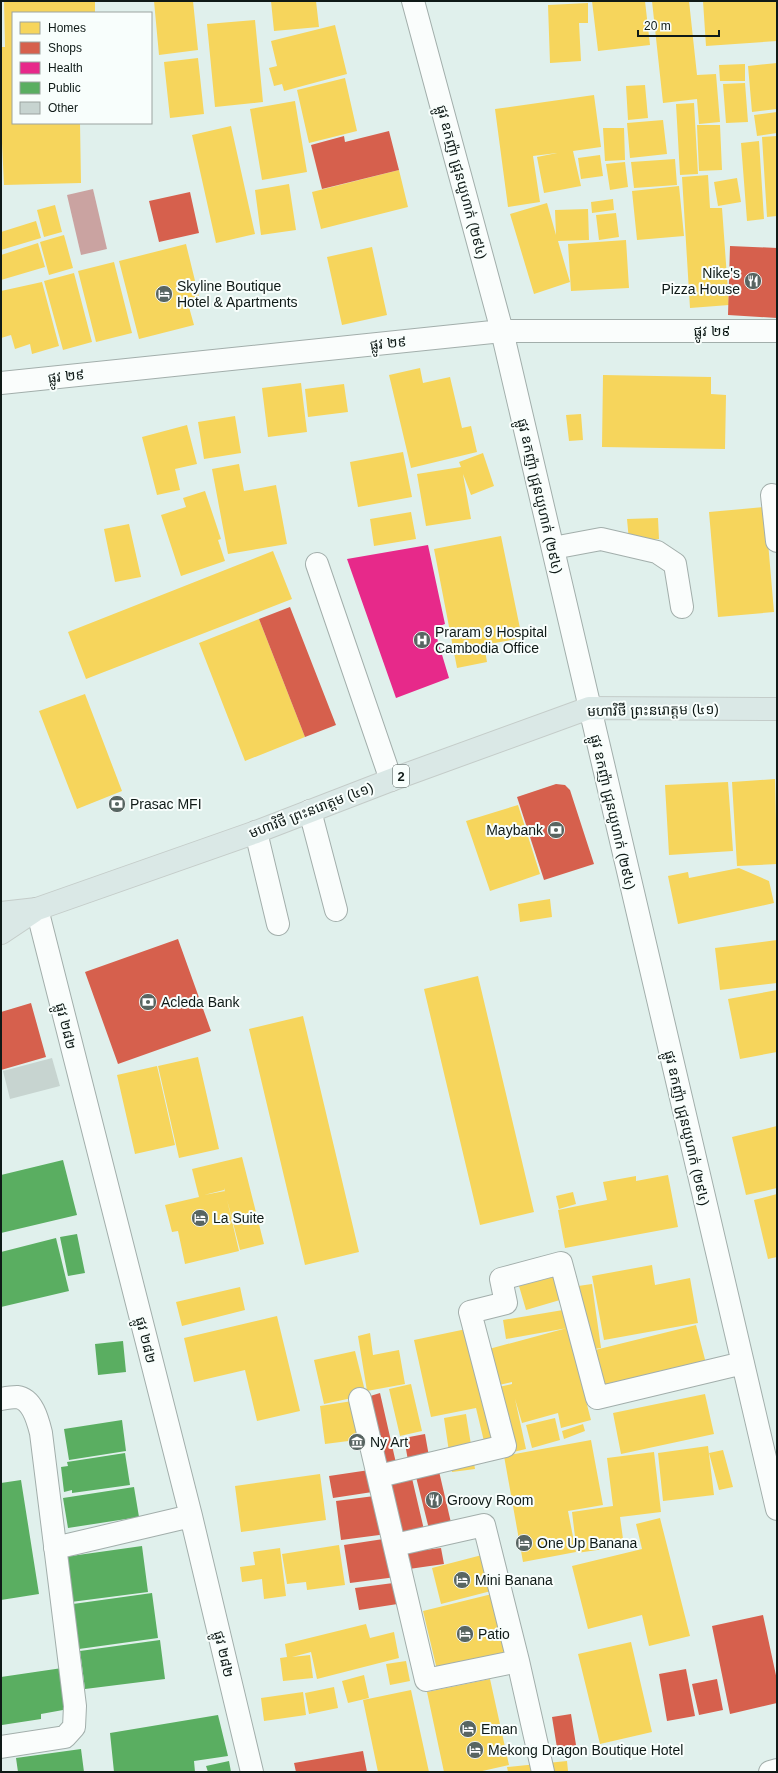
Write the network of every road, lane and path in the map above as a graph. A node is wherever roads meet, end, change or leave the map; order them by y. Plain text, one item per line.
1 (413, 1) edge
2 (502, 331) junction
3 (777, 331) edge
4 (1, 383) edge
5 (772, 495) dead end
6 (777, 540) edge
7 (553, 548) junction
8 (317, 564) dead end
9 (682, 607) dead end
10 (589, 708) junction
11 (777, 709) edge
12 (391, 780) junction
13 (310, 812) junction
14 (256, 832) junction
15 (37, 909) junction
16 (336, 910) dead end
17 (1, 913) edge
18 (278, 924) dead end
19 (1, 933) edge
20 (743, 1363) junction
21 (1, 1399) edge
22 (360, 1399) dead end
23 (379, 1476) junction
24 (777, 1509) edge
25 (191, 1516) junction
26 (395, 1546) junction
27 (55, 1548) junction
28 (518, 1661) junction
29 (1, 1747) edge
30 (777, 1770) edge
31 (252, 1772) edge
32 (543, 1772) edge
33 (770, 1772) edge

1 - 2 street, ផ្លូវ ឧកញ៉ា ជ្រុនយូហាក់ (២៩៤)
2 - 3 street, ផ្លូវ ២៩
2 - 4 street, ផ្លូវ ២៩
2 - 7 street, ផ្លូវ ឧកញ៉ា ជ្រុនយូហាក់ (២៩៤)
5 - 6 street
7 - 9 street
7 - 10 street, ផ្លូវ ឧកញ៉ា ជ្រុនយូហាក់ (២៩៤)
8 - 12 street
10 - 11 main road, មហាវិថី ព្រះនរោត្តម (៤១) / 2
10 - 12 main road, មហាវិថី ព្រះនរោត្តម (៤១) / 2
10 - 20 street, ផ្លូវ ឧកញ៉ា ជ្រុនយូហាក់ (២៩៤)
12 - 13 main road, មហាវិថី ព្រះនរោត្តម (៤១) / 2
13 - 14 main road, មហាវិថី ព្រះនរោត្តម (៤១) / 2
13 - 16 street
14 - 15 main road, មហាវិថី ព្រះនរោត្តម (៤១) / 2
14 - 18 street
15 - 17 main road, មហាវិថី ព្រះនរោត្តម (៤១) / 2
15 - 19 main road, មហាវិថី ព្រះនរោត្តម (៤១) / 2
15 - 25 street, ផ្លូវ ២៨២
20 - 23 street
20 - 24 street, ផ្លូវ ឧកញ៉ា ជ្រុនយូហាក់ (២៩៤)
21 - 27 street
22 - 23 street
23 - 26 street
25 - 27 street
25 - 31 street, ផ្លូវ ២៨២
26 - 28 street
26 - 28 street
27 - 29 street
28 - 32 street
30 - 33 street

